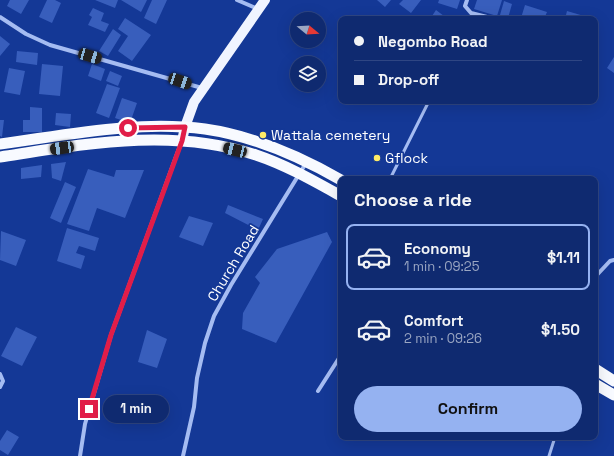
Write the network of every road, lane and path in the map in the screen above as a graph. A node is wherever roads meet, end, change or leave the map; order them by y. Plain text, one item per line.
1 (237, 0) edge
2 (265, 0) edge
3 (467, 0) edge
4 (258, 9) junction
5 (483, 16) edge
6 (0, 17) edge
7 (202, 88) junction
8 (428, 104) edge
9 (185, 127) junction
10 (182, 141) junction
11 (0, 144) edge
12 (0, 157) edge
13 (308, 161) junction
14 (299, 172) junction
15 (392, 176) edge
16 (338, 178) edge
17 (338, 194) edge
18 (614, 260) edge
19 (598, 274) edge
20 (338, 360) edge
21 (598, 371) edge
22 (0, 374) edge
23 (614, 381) edge
24 (598, 386) edge
25 (0, 388) edge
26 (318, 391) dead end
27 (614, 395) edge
28 (554, 440) edge
29 (80, 456) edge
30 (183, 456) edge
31 (548, 456) edge

1 - 4 street
2 - 4 main road
3 - 5 street
4 - 7 main road
6 - 7 street
7 - 9 main road
8 - 15 lane
9 - 10 main road
9 - 11 highway
9 - 13 highway
10 - 12 highway
10 - 14 highway
10 - 29 street
13 - 14 street, Church Road
13 - 16 highway
14 - 17 highway
14 - 30 street, Church Road
18 - 19 street
20 - 26 street
21 - 23 highway
22 - 25 street
24 - 27 highway
28 - 31 lane

